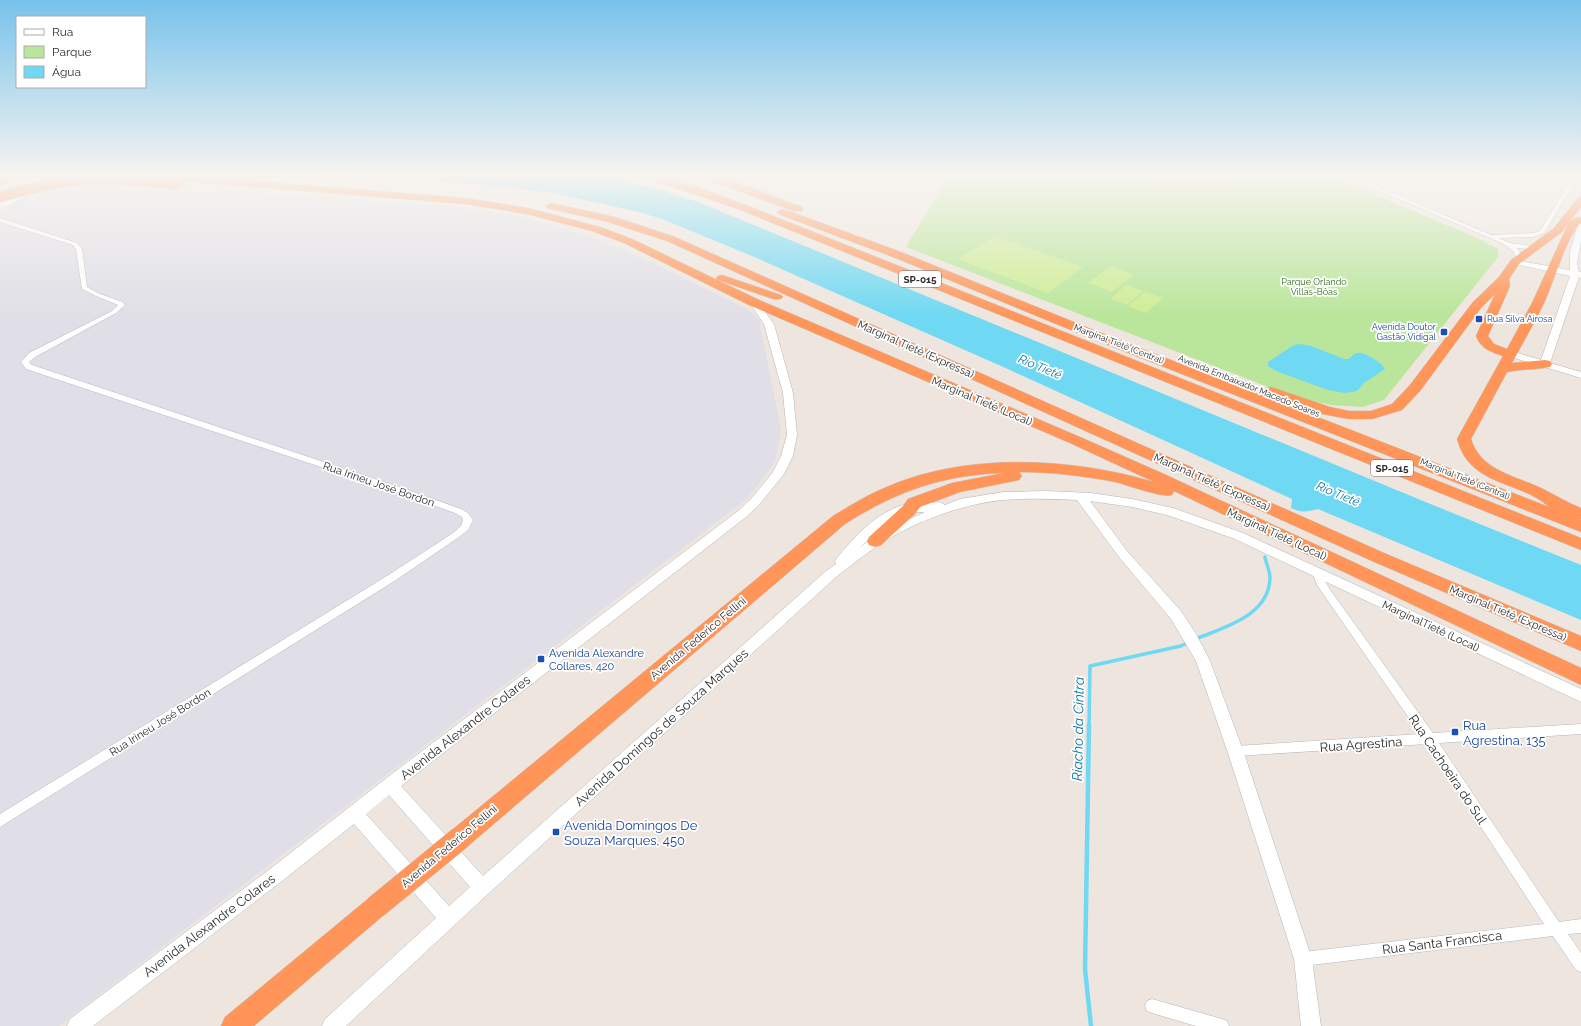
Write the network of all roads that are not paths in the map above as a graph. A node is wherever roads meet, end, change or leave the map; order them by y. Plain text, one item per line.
1 (3, 221) edge
2 (565, 221) edge
3 (615, 221) edge
4 (778, 221) edge
5 (808, 221) edge
6 (827, 221) edge
7 (1454, 221) edge
8 (1549, 221) edge
9 (1568, 221) edge
10 (1574, 221) edge
11 (1581, 226) edge
12 (1506, 241) junction
13 (1579, 245) edge
14 (1535, 248) junction
15 (662, 257) junction
16 (1518, 260) junction
17 (1553, 270) junction
18 (1578, 274) edge
19 (1503, 280) junction
20 (1011, 297) junction
21 (753, 302) junction
22 (1511, 354) junction
23 (1545, 364) junction
24 (1504, 369) junction
25 (1581, 375) edge
26 (1236, 381) junction
27 (1203, 392) junction
28 (1108, 446) junction
29 (1146, 484) junction
30 (1080, 496) junction
31 (967, 502) junction
32 (1560, 506) junction
33 (911, 508) junction
34 (1241, 518) junction
35 (1581, 523) edge
36 (875, 541) junction
37 (1296, 543) junction
38 (1581, 544) edge
39 (1281, 556) joint
40 (1378, 556) junction
41 (1317, 572) junction
42 (831, 574) junction
43 (1446, 595) junction
44 (1581, 644) edge
45 (1581, 655) edge
46 (1581, 677) edge
47 (1581, 696) edge
48 (1581, 729) edge
49 (1430, 739) junction
50 (1236, 751) junction
51 (390, 785) junction
52 (355, 813) junction
53 (0, 821) edge
54 (482, 888) junction
55 (448, 919) junction
56 (1581, 926) edge
57 (1555, 928) junction
58 (1303, 959) junction
59 (1581, 965) edge
60 (1152, 1006) dead end
61 (77, 1026) edge
62 (234, 1026) edge
63 (332, 1026) edge
64 (1222, 1026) edge
65 (1311, 1026) edge

1 - 53 street, Rua Irineu José Bordon
2 - 15 highway, Marginal Tietê (Local)
3 - 40 highway, Marginal Tietê (Expressa)
4 - 27 highway, SP-015
5 - 20 highway, Marginal Tietê (Central)
6 - 20 highway, Avenida Embaixador Macedo Soares
7 - 12 street
8 - 12 street
9 - 14 highway
10 - 17 highway
11 - 13 main road
12 - 14 street
12 - 16 street
13 - 18 main road
14 - 16 highway
15 - 21 highway, Marginal Tietê (Local)
15 - 28 highway
16 - 17 main road
16 - 19 highway
17 - 18 main road
17 - 22 highway
18 - 23 main road
19 - 22 highway
19 - 26 highway
20 - 26 highway, Avenida Embaixador Macedo Soares
20 - 27 highway
20 - 35 highway, Marginal Tietê (Central)
21 - 34 highway, Marginal Tietê (Local)
21 - 51 main road, Avenida Alexandre Colares
22 - 23 main road
22 - 24 highway
23 - 24 highway
23 - 25 main road
24 - 32 highway
26 - 32 highway, Avenida Embaixador Macedo Soares
27 - 38 highway, SP-015
28 - 37 highway
28 - 43 highway
29 - 33 highway
29 - 34 highway, Avenida Federico Fellini
29 - 62 highway, Avenida Federico Fellini, bridge
30 - 31 main road, Avenida Domingos de Souza Marques
30 - 39 main road, Avenida Domingos de Souza Marques
30 - 50 main road
31 - 33 main road, Avenida Domingos de Souza Marques
31 - 36 main road, Avenida Domingos de Souza Marques
32 - 35 highway, Avenida Embaixador Macedo Soares
33 - 36 highway
33 - 42 main road, Avenida Domingos de Souza Marques
34 - 37 highway, Marginal Tietê (Local)
36 - 42 main road, Avenida Domingos de Souza Marques
37 - 46 highway, Marginal Tietê (Local)
39 - 41 main road, MarginalTietê (Local)
40 - 43 highway
40 - 44 highway, Marginal Tietê (Expressa)
41 - 47 main road, MarginalTietê (Local)
41 - 49 street, Rua Cachoeira do Sul
42 - 54 main road, Avenida Domingos de Souza Marques
43 - 45 highway
48 - 49 street, Rua Agrestina
49 - 50 street, Rua Agrestina
49 - 57 street, Rua Cachoeira do Sul
50 - 58 main road
51 - 52 main road, Avenida Alexandre Colares
51 - 54 main road
52 - 55 main road
52 - 61 main road, Avenida Alexandre Colares
54 - 55 main road, Avenida Domingos de Souza Marques
55 - 63 main road, Avenida Domingos de Souza Marques
56 - 57 street, Rua Santa Francisca
57 - 58 street, Rua Santa Francisca
57 - 59 street, Rua Cachoeira do Sul
58 - 65 main road
60 - 64 street

